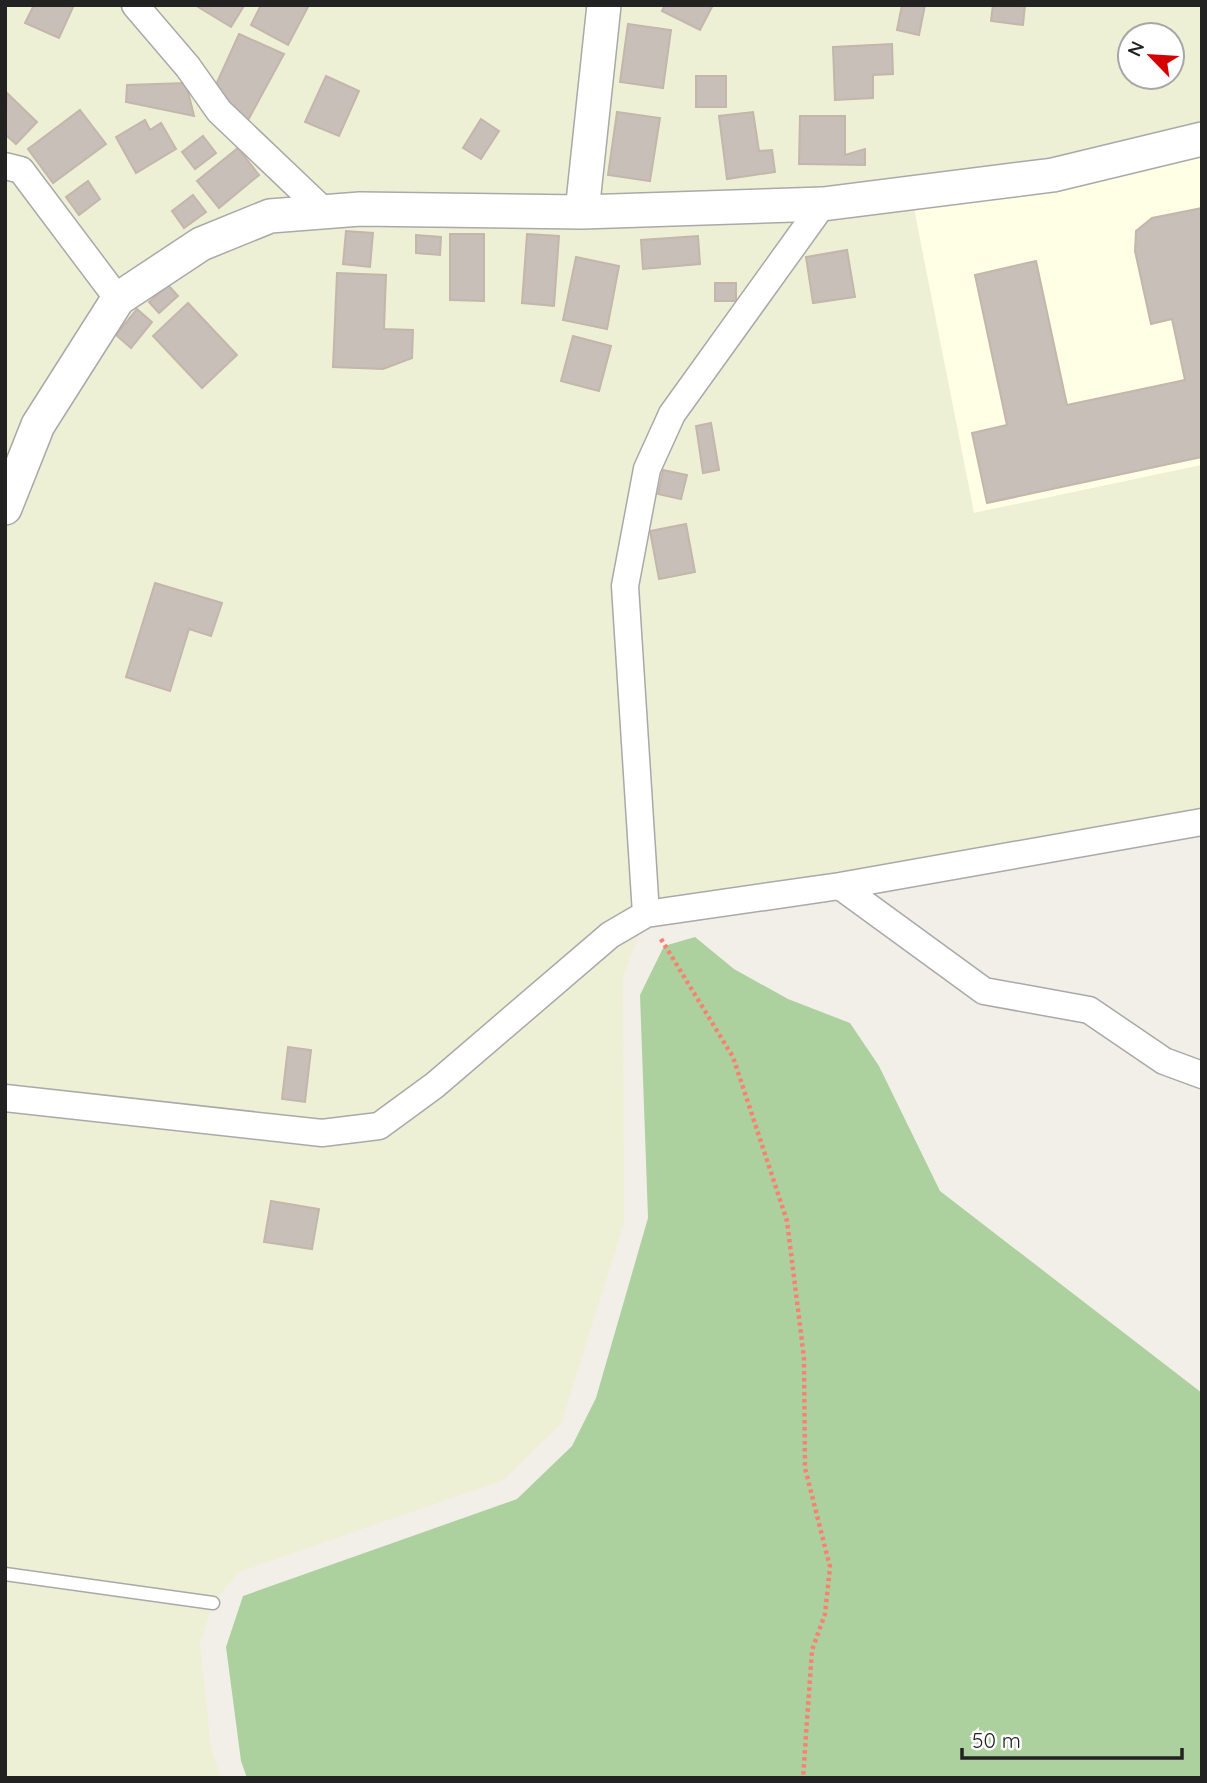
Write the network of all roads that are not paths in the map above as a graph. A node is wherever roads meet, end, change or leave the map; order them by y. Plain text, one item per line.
1 (135, 5) edge
2 (604, 5) edge
3 (1202, 139) edge
4 (5, 166) edge
5 (823, 204) junction
6 (325, 212) junction
7 (582, 212) junction
8 (118, 299) junction
9 (5, 508) edge
10 (1202, 822) edge
11 (840, 886) junction
12 (646, 914) junction
13 (1202, 1075) edge
14 (5, 1098) edge
15 (5, 1574) edge
16 (213, 1603) dead end

1 - 6 street
2 - 7 street
3 - 5 street
4 - 8 street
5 - 7 street
5 - 12 street
6 - 7 street
6 - 8 street
8 - 9 street
10 - 11 street
11 - 12 street
11 - 13 street
12 - 14 street
15 - 16 lane

